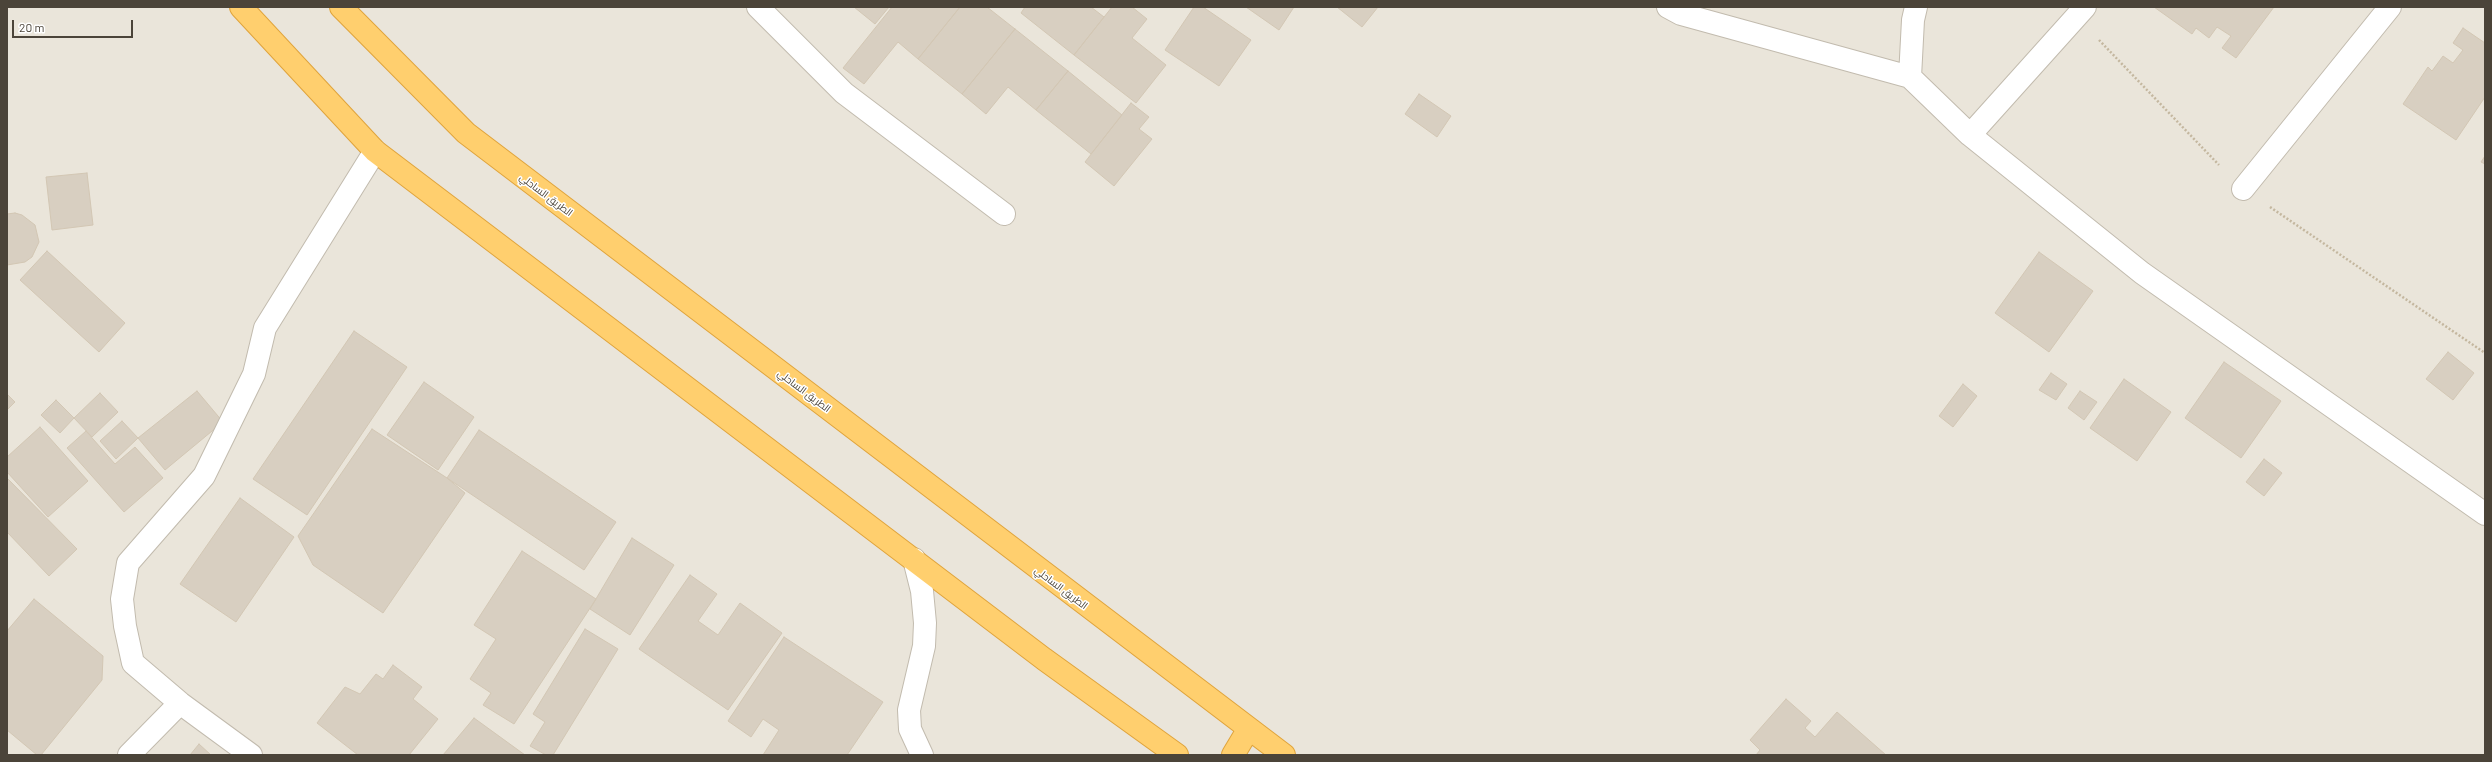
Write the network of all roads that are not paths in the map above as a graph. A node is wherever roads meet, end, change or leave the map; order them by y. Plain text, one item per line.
1 (241, 7) edge
2 (341, 7) edge
3 (758, 7) edge
4 (1668, 7) edge
5 (1916, 7) edge
6 (2085, 7) edge
7 (2390, 7) edge
8 (1910, 77) junction
9 (1970, 135) junction
10 (375, 151) junction
11 (2243, 189) dead end
12 (1004, 214) dead end
13 (2485, 514) edge
14 (914, 559) junction
15 (180, 703) junction
16 (1248, 730) junction
17 (128, 755) edge
18 (251, 755) edge
19 (922, 755) edge
20 (1178, 755) edge
21 (1233, 755) edge
22 (1284, 755) edge

1 - 10 highway
2 - 16 highway, الطريق الساحلي
3 - 12 street
4 - 8 street
5 - 8 street
6 - 9 street
7 - 11 street
8 - 9 street
9 - 13 street
10 - 14 highway
10 - 15 street
14 - 19 street
14 - 20 highway
15 - 17 street
15 - 18 street
16 - 21 highway
16 - 22 highway, الطريق الساحلي

